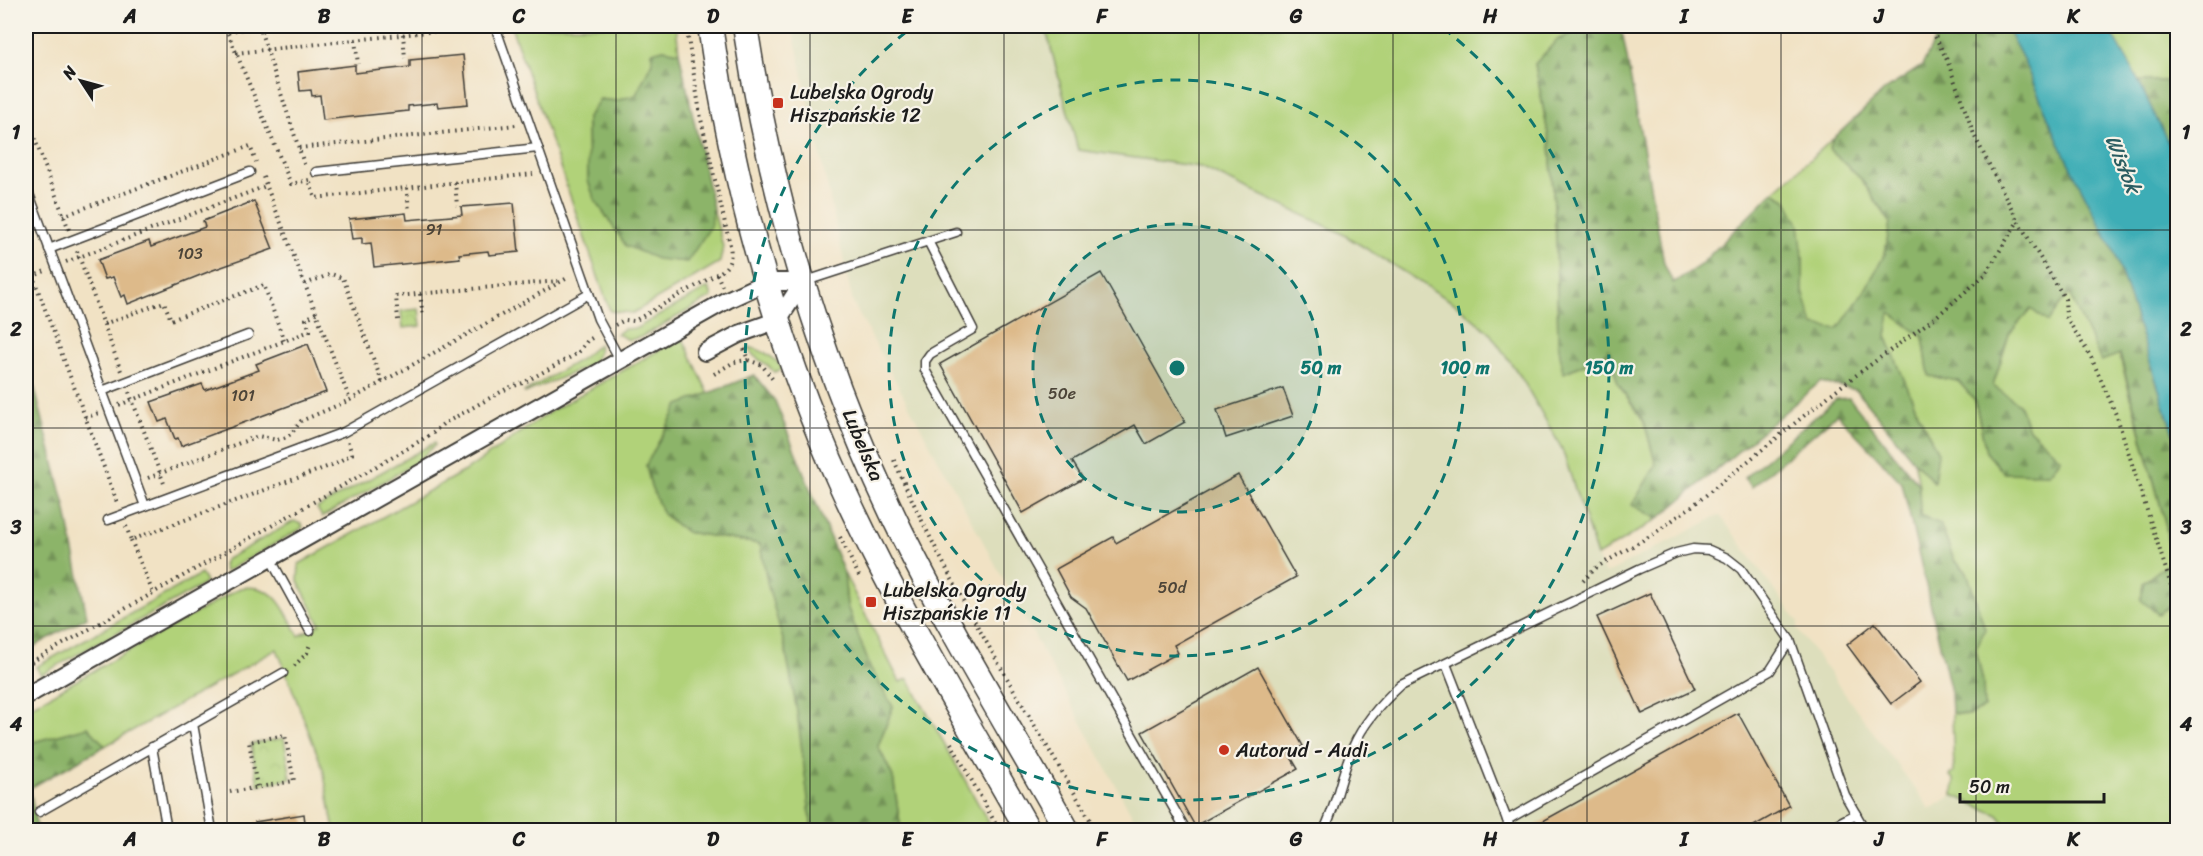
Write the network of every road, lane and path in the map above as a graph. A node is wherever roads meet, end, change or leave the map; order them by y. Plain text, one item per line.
1 (259, 26) edge
2 (272, 26) edge
3 (483, 26) edge
4 (495, 26) edge
5 (686, 26) edge
6 (710, 26) edge
7 (746, 26) edge
8 (1930, 26) edge
9 (403, 34) junction
10 (355, 39) junction
11 (267, 49) junction
12 (236, 53) junction
13 (405, 58) dead end
14 (358, 63) dead end
15 (26, 116) edge
16 (517, 125) dead end
17 (299, 148) junction
18 (538, 148) junction
19 (250, 172) dead end
20 (316, 172) dead end
21 (534, 174) dead end
22 (309, 180) junction
23 (455, 182) junction
24 (26, 186) edge
25 (266, 186) junction
26 (407, 188) junction
27 (457, 206) dead end
28 (409, 211) dead end
29 (63, 216) junction
30 (2018, 220) junction
31 (956, 232) dead end
32 (72, 240) junction
33 (928, 242) junction
34 (49, 249) junction
35 (79, 256) junction
36 (26, 258) edge
37 (55, 266) junction
38 (717, 274) junction
39 (570, 276) dead end
40 (32, 277) junction
41 (562, 280) junction
42 (766, 282) junction
43 (802, 282) junction
44 (305, 284) junction
45 (722, 286) dead end
46 (420, 294) junction
47 (589, 294) junction
48 (316, 314) junction
49 (423, 317) dead end
50 (398, 320) dead end
51 (777, 320) junction
52 (104, 324) junction
53 (604, 331) junction
54 (248, 335) dead end
55 (284, 341) junction
56 (705, 352) dead end
57 (620, 360) junction
58 (748, 360) dead end
59 (714, 374) dead end
60 (125, 382) junction
61 (382, 382) junction
62 (102, 391) junction
63 (132, 399) junction
64 (350, 399) junction
65 (109, 409) junction
66 (85, 418) junction
67 (344, 432) junction
68 (892, 457) dead end
69 (145, 506) junction
70 (121, 515) junction
71 (108, 520) dead end
72 (131, 540) junction
73 (270, 558) junction
74 (153, 593) junction
75 (1578, 599) junction
76 (2178, 607) edge
77 (310, 631) joint
78 (1790, 640) junction
79 (964, 649) junction
80 (1446, 664) junction
81 (26, 665) edge
82 (935, 667) junction
83 (283, 673) joint
84 (26, 696) edge
85 (193, 724) junction
86 (153, 747) junction
87 (257, 788) junction
88 (230, 792) dead end
89 (39, 812) dead end
90 (1856, 814) junction
91 (1507, 820) junction
92 (167, 831) edge
93 (212, 831) edge
94 (1028, 831) edge
95 (1067, 831) edge
96 (1096, 831) edge
97 (1186, 831) edge
98 (1324, 831) edge
99 (1511, 831) edge
100 (1825, 831) edge
101 (1865, 831) edge

1 - 2 path
1 - 11 path
1 - 12 path
3 - 9 path
4 - 18 lane
5 - 38 path
6 - 42 main road, Lubelska
7 - 43 main road, Lubelska
8 - 30 path
9 - 10 path
9 - 13 path
10 - 11 path
10 - 14 path
11 - 12 path
11 - 17 path
12 - 22 path
15 - 29 path
16 - 17 path
17 - 22 path
18 - 20 lane
18 - 47 lane
19 - 32 lane
21 - 23 path
22 - 26 path
23 - 26 path
23 - 27 path
24 - 34 lane
25 - 29 path
25 - 35 path
25 - 44 path
26 - 28 path
29 - 32 path
30 - 75 path
30 - 76 path
31 - 33 lane
32 - 34 lane
32 - 35 path
33 - 43 lane
33 - 97 lane
34 - 37 lane
35 - 37 path
35 - 52 path
36 - 40 path
37 - 40 path
37 - 62 lane
38 - 45 path
38 - 53 path
39 - 41 path
40 - 66 path
41 - 46 path
41 - 61 path
42 - 43 street
42 - 51 main road, Lubelska
42 - 57 street
43 - 51 street
43 - 79 main road, Lubelska
44 - 48 path
44 - 61 path
46 - 49 path
46 - 50 path
47 - 53 lane
47 - 67 lane
48 - 55 path
48 - 64 path
51 - 56 street
51 - 82 main road, Lubelska
52 - 55 path
52 - 60 path
53 - 57 lane
53 - 74 path
54 - 60 lane
55 - 63 path
57 - 73 street
58 - 59 path
60 - 62 lane
60 - 63 path
61 - 64 path
62 - 65 lane
63 - 64 path
63 - 65 path
65 - 66 path
65 - 69 lane
66 - 70 path
67 - 69 lane
67 - 72 path
68 - 96 path
69 - 70 lane
70 - 71 lane
70 - 72 path
72 - 74 path
73 - 77 lane
73 - 84 street
74 - 81 path
75 - 78 lane
75 - 80 lane
77 - 83 path
78 - 90 lane
78 - 91 lane
79 - 82 main road
79 - 95 main road, Lubelska
80 - 91 lane
80 - 98 lane
82 - 94 main road, Lubelska
83 - 85 lane
85 - 86 lane
85 - 93 lane
86 - 89 lane
86 - 92 lane
87 - 87 path
87 - 88 path
90 - 100 lane
90 - 101 lane
91 - 99 lane

